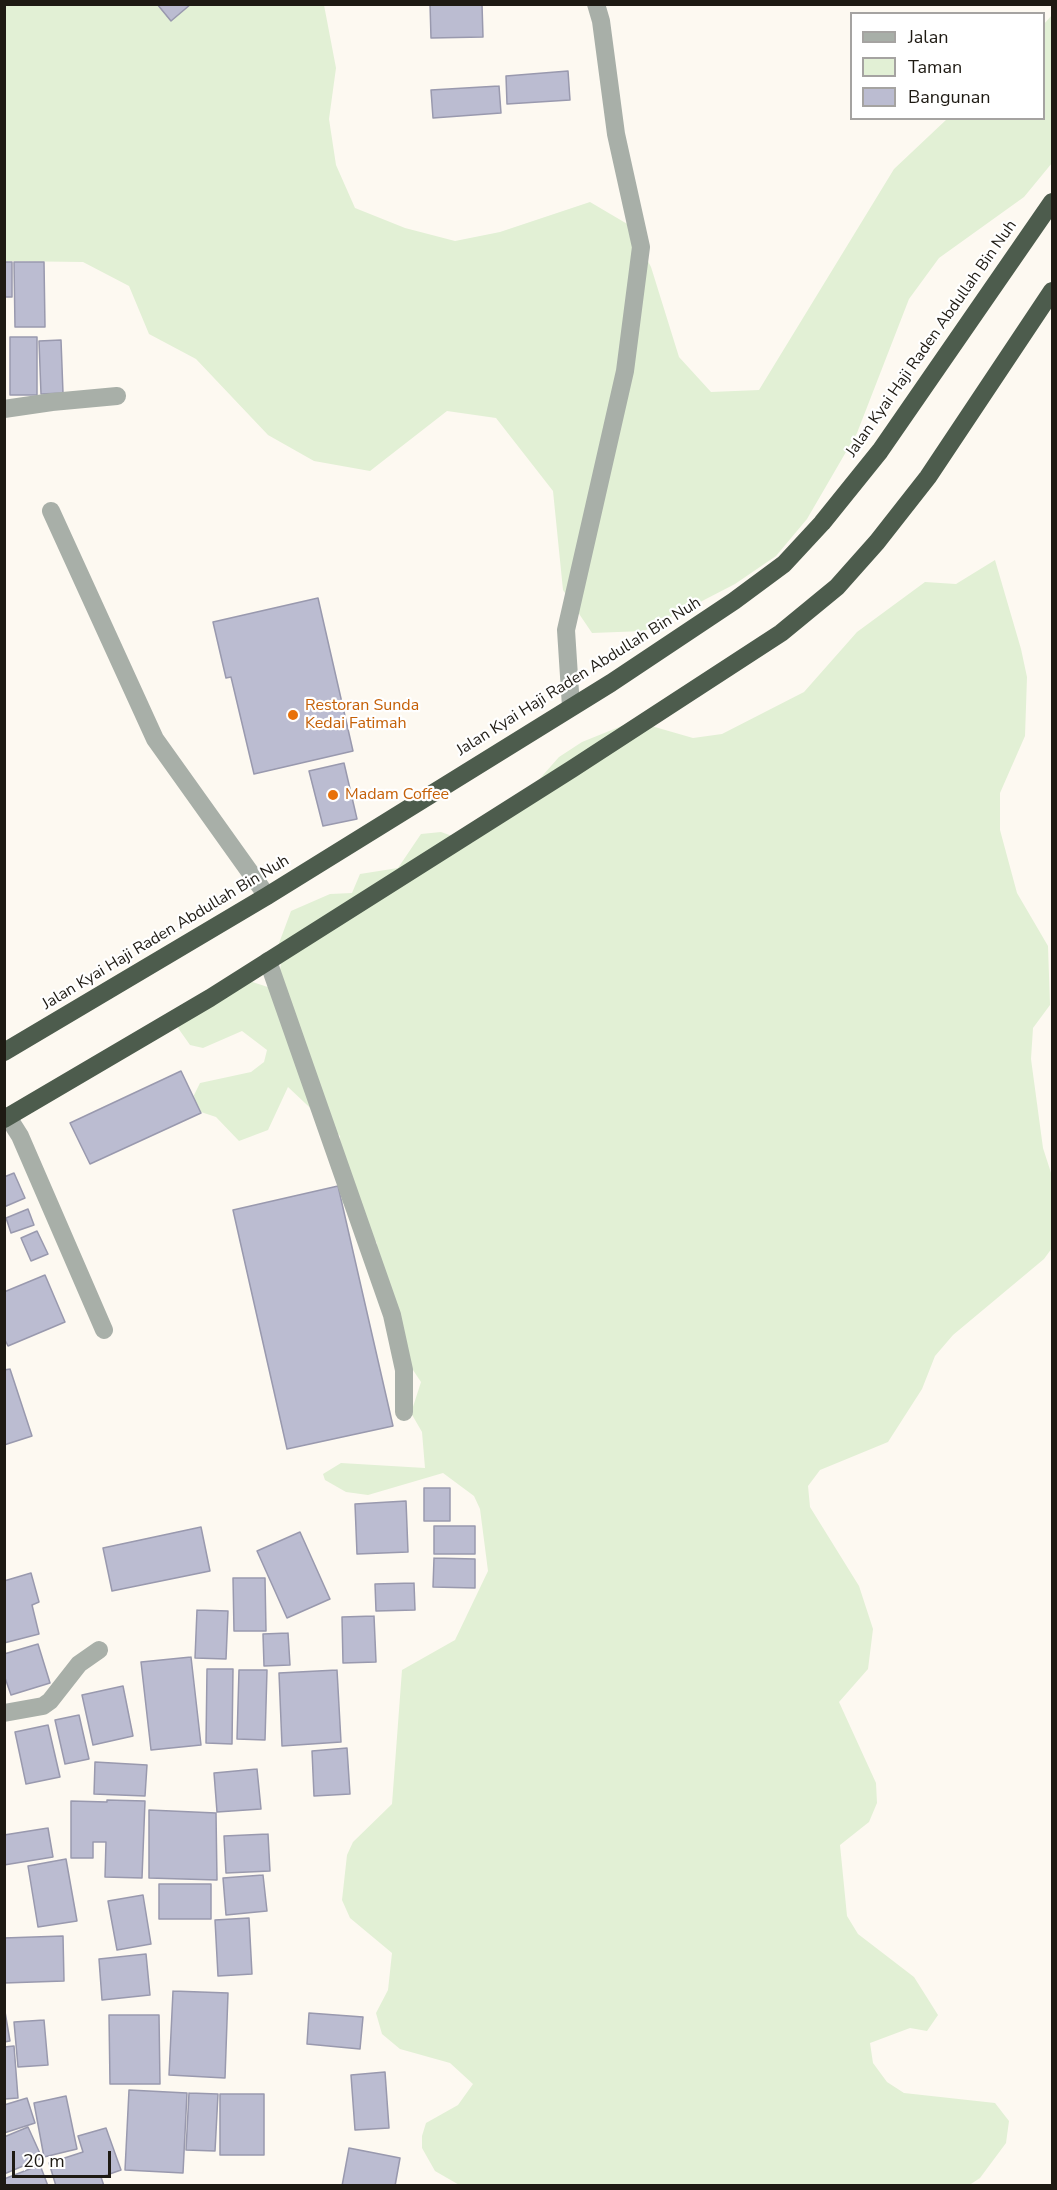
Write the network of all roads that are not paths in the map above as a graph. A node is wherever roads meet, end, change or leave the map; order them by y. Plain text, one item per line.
1 (596, 4) edge
2 (1053, 202) edge
3 (1053, 291) edge
4 (117, 396) dead end
5 (4, 410) edge
6 (51, 511) dead end
7 (571, 707) junction
8 (267, 896) junction
9 (268, 961) junction
10 (4, 1052) edge
11 (6, 1118) edge
12 (104, 1330) dead end
13 (404, 1412) dead end
14 (99, 1650) dead end
15 (4, 1713) edge

1 - 7 street
2 - 7 highway, Jalan Kyai Haji Raden Abdullah Bin Nuh
3 - 9 highway
4 - 5 street
6 - 8 street
7 - 8 highway, Jalan Kyai Haji Raden Abdullah Bin Nuh
8 - 10 highway, Jalan Kyai Haji Raden Abdullah Bin Nuh
9 - 11 highway
9 - 13 street
11 - 12 street
14 - 15 street

